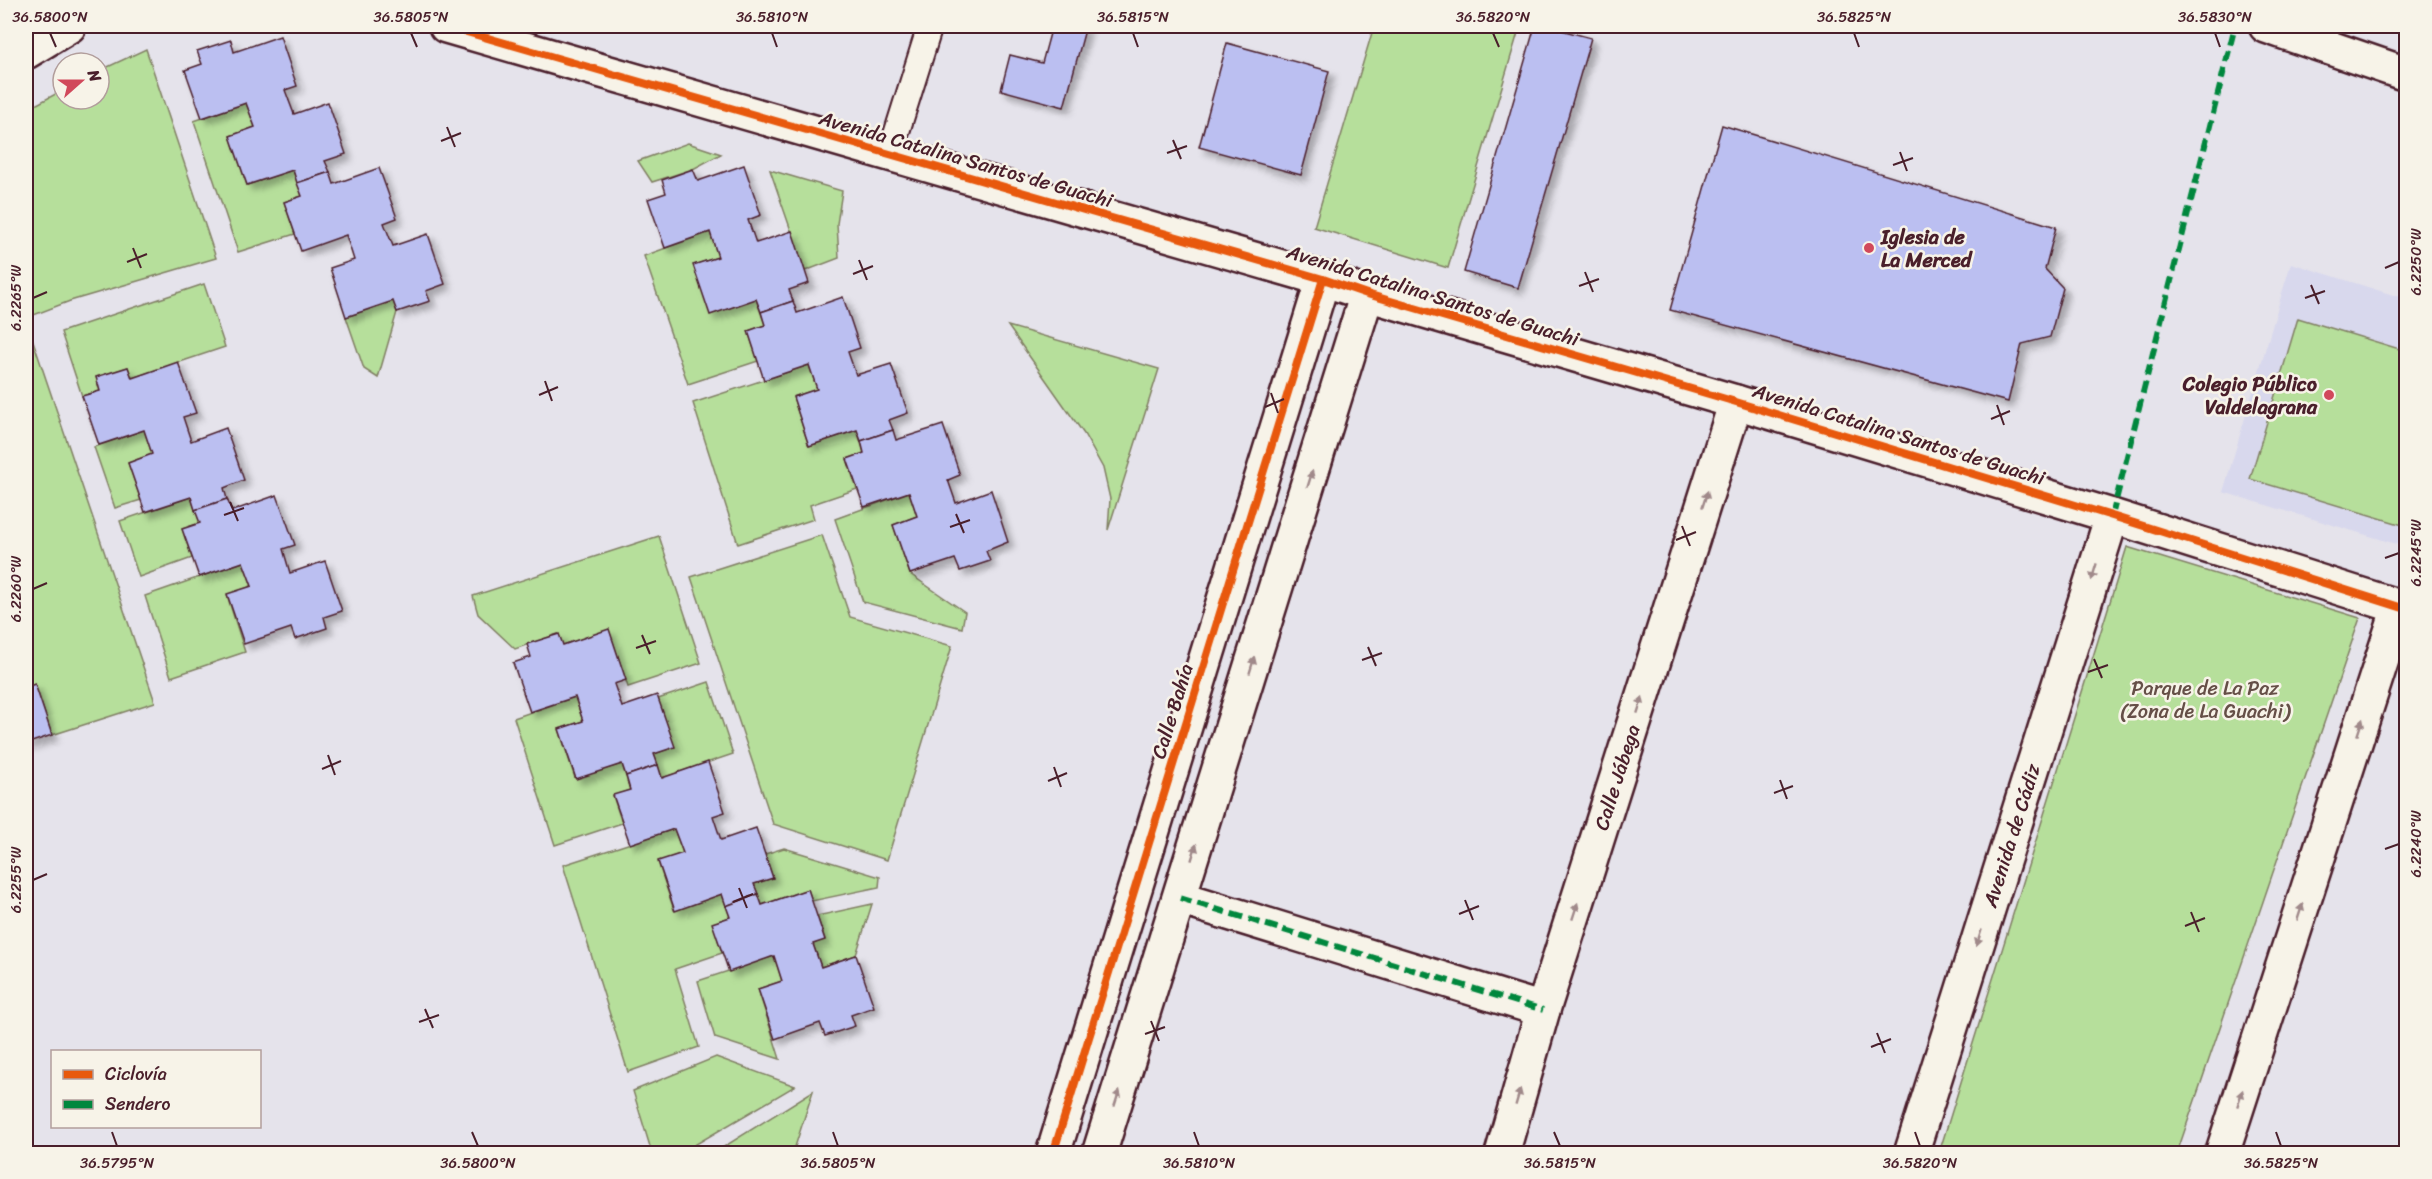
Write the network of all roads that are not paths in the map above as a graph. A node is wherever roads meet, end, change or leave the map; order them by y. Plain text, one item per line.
1 (69, 26) edge
2 (446, 26) edge
3 (930, 26) edge
4 (2266, 26) edge
5 (26, 52) edge
6 (2406, 74) edge
7 (890, 154) junction
8 (1323, 279) junction
9 (1367, 294) junction
10 (1736, 402) junction
11 (2112, 516) junction
12 (2403, 608) edge
13 (1180, 898) junction
14 (1544, 1010) junction
15 (1053, 1154) edge
16 (1099, 1154) edge
17 (1502, 1154) edge
18 (1911, 1154) edge
19 (2222, 1154) edge

1 - 5 street
2 - 7 street, Avenida Catalina Santos de Guachi
3 - 7 lane
4 - 6 street
7 - 8 street, Avenida Catalina Santos de Guachi
8 - 9 street, Avenida Catalina Santos de Guachi
8 - 15 street, Calle Bahía
9 - 10 street, Avenida Catalina Santos de Guachi
13 -> 9 street
10 - 11 street, Avenida Catalina Santos de Guachi
14 -> 10 street, Calle Jábega
11 - 12 street, Avenida Catalina Santos de Guachi
11 -> 18 street, Avenida de Cádiz
19 -> 12 street
13 - 14 street
16 -> 13 street
17 -> 14 street, Calle Jábega

